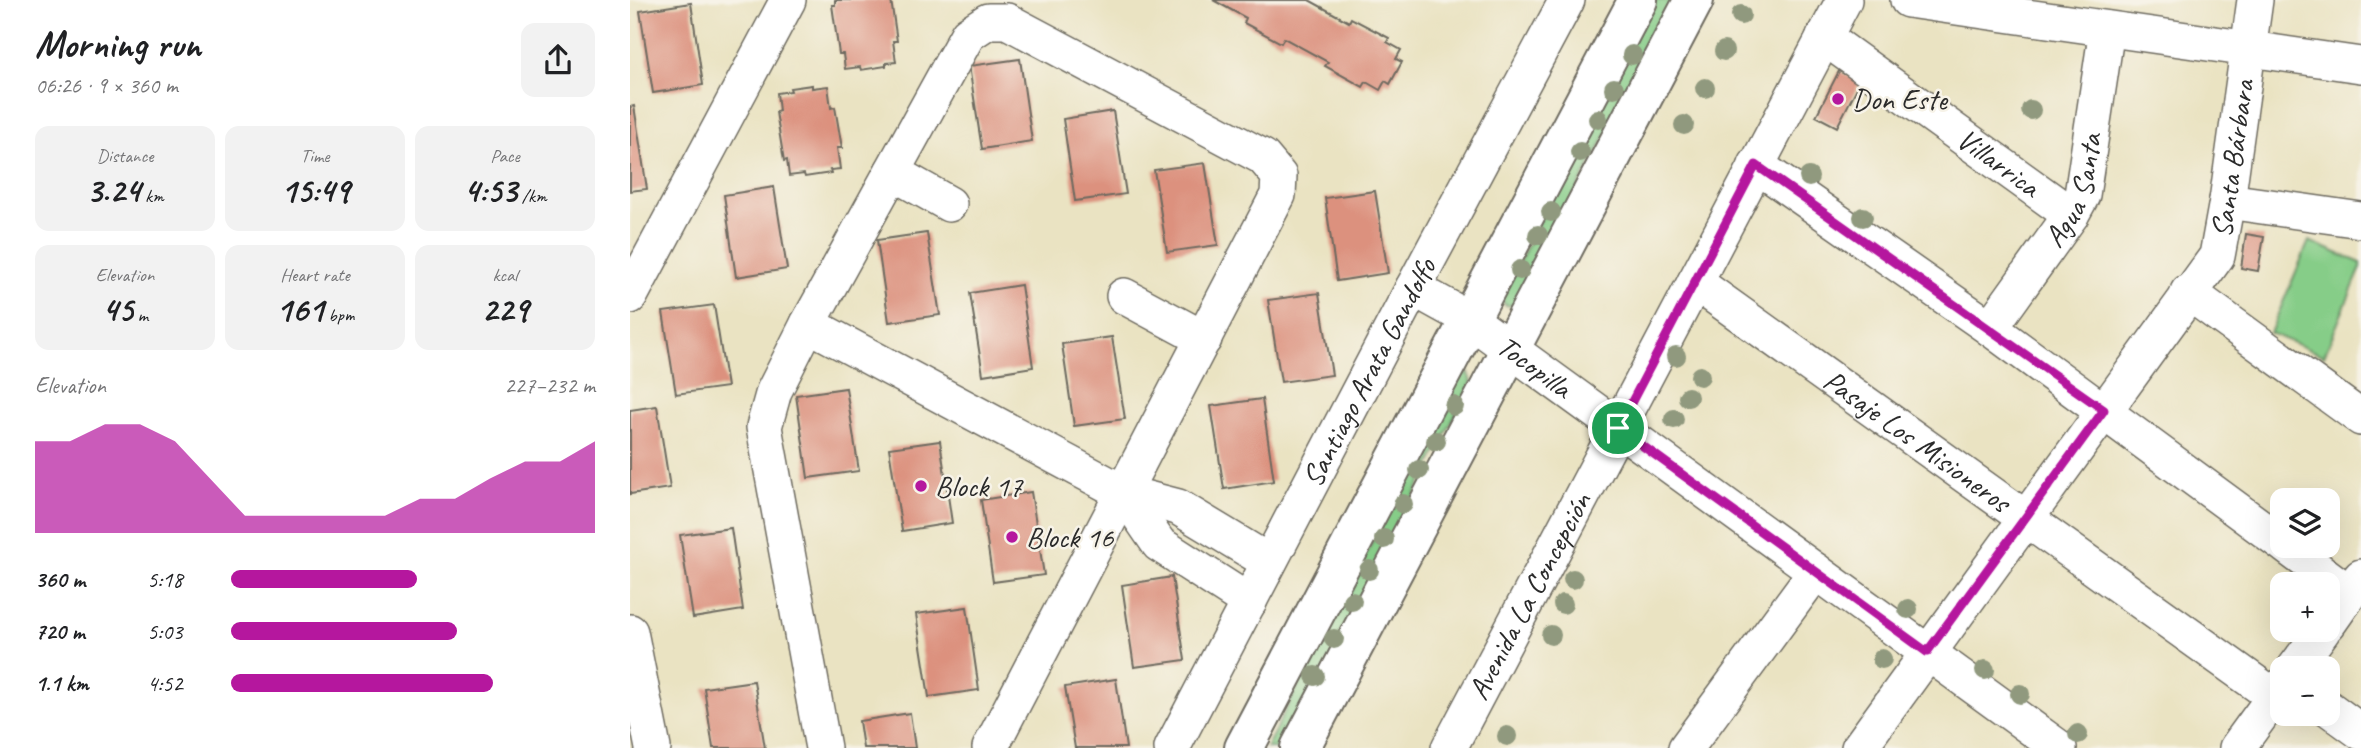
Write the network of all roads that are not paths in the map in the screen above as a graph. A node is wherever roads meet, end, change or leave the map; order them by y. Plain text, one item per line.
1 (788, 0) edge
2 (1567, 0) edge
3 (1637, 0) edge
4 (1694, 0) edge
5 (1844, 0) edge
6 (1908, 0) edge
7 (2255, 0) edge
8 (2107, 29) junction
9 (1824, 37) junction
10 (2248, 49) junction
11 (2361, 65) edge
12 (1756, 165) junction
13 (892, 172) junction
14 (2227, 201) junction
15 (949, 204) dead end
16 (2071, 215) junction
17 (2361, 220) edge
18 (634, 279) edge
19 (1695, 282) junction
20 (1413, 288) junction
21 (2188, 292) junction
22 (1124, 296) dead end
23 (1469, 319) junction
24 (808, 324) junction
25 (1990, 328) junction
26 (1204, 339) junction
27 (1509, 349) junction
28 (2104, 410) junction
29 (2361, 418) edge
30 (1618, 428) junction
31 (1124, 493) junction
32 (2025, 518) junction
33 (2270, 534) edge
34 (2307, 558) edge
35 (1269, 562) junction
36 (1815, 571) junction
37 (2355, 585) edge
38 (1249, 602) junction
39 (2340, 607) edge
40 (630, 632) edge
41 (1927, 652) junction
42 (2270, 686) edge
43 (2270, 702) edge
44 (2340, 707) edge
45 (2361, 709) edge
46 (2340, 715) edge
47 (643, 728) edge
48 (2361, 732) edge
49 (2040, 743) edge
50 (823, 748) edge
51 (990, 748) edge
52 (1172, 748) edge
53 (1244, 748) edge
54 (1300, 748) edge
55 (1449, 748) edge
56 (1686, 748) edge
57 (1858, 748) edge
58 (2237, 748) edge

1 - 18 street
2 - 20 street, Santiago Arata Gandolfo
3 - 23 main road
4 - 27 main road
5 - 9 street, Avenida La Concepción
6 - 8 street
7 - 10 street, Santa Bárbara
8 - 10 street
8 - 16 street, Agua Santa
9 - 12 street, Avenida La Concepción
9 - 16 street, Villarrica
10 - 11 street
10 - 14 street, Santa Bárbara
12 - 19 street, Avenida La Concepción
12 - 25 street
13 - 15 street
13 - 24 street
13 - 26 street
14 - 17 street
14 - 21 street, Santa Bárbara
16 - 25 street, Agua Santa
19 - 30 street, Avenida La Concepción
19 - 32 street, Pasaje Los Misioneros
20 - 23 street, Tocopilla
20 - 35 street, Santiago Arata Gandolfo
21 - 28 street, Santa Bárbara
21 - 29 street
22 - 26 street
23 - 27 street, Tocopilla
23 - 53 main road
24 - 31 street
24 - 50 street
25 - 28 street
26 - 31 street
27 - 30 street, Tocopilla
27 - 54 main road
28 - 32 street, Santa Bárbara
28 - 33 street
30 - 36 street, Tocopilla
30 - 55 street, Avenida La Concepción
31 - 35 street
31 - 38 street
31 - 51 street
32 - 41 street, Santa Bárbara
32 - 42 street, Pasaje Los Misioneros
34 - 37 street
35 - 38 street, Santiago Arata Gandolfo
36 - 41 street, Tocopilla
36 - 56 street
37 - 39 street
38 - 52 street, Santiago Arata Gandolfo
40 - 47 street
41 - 49 street, Tocopilla
41 - 57 street, Santa Bárbara
43 - 58 street
44 - 45 street
46 - 48 street

